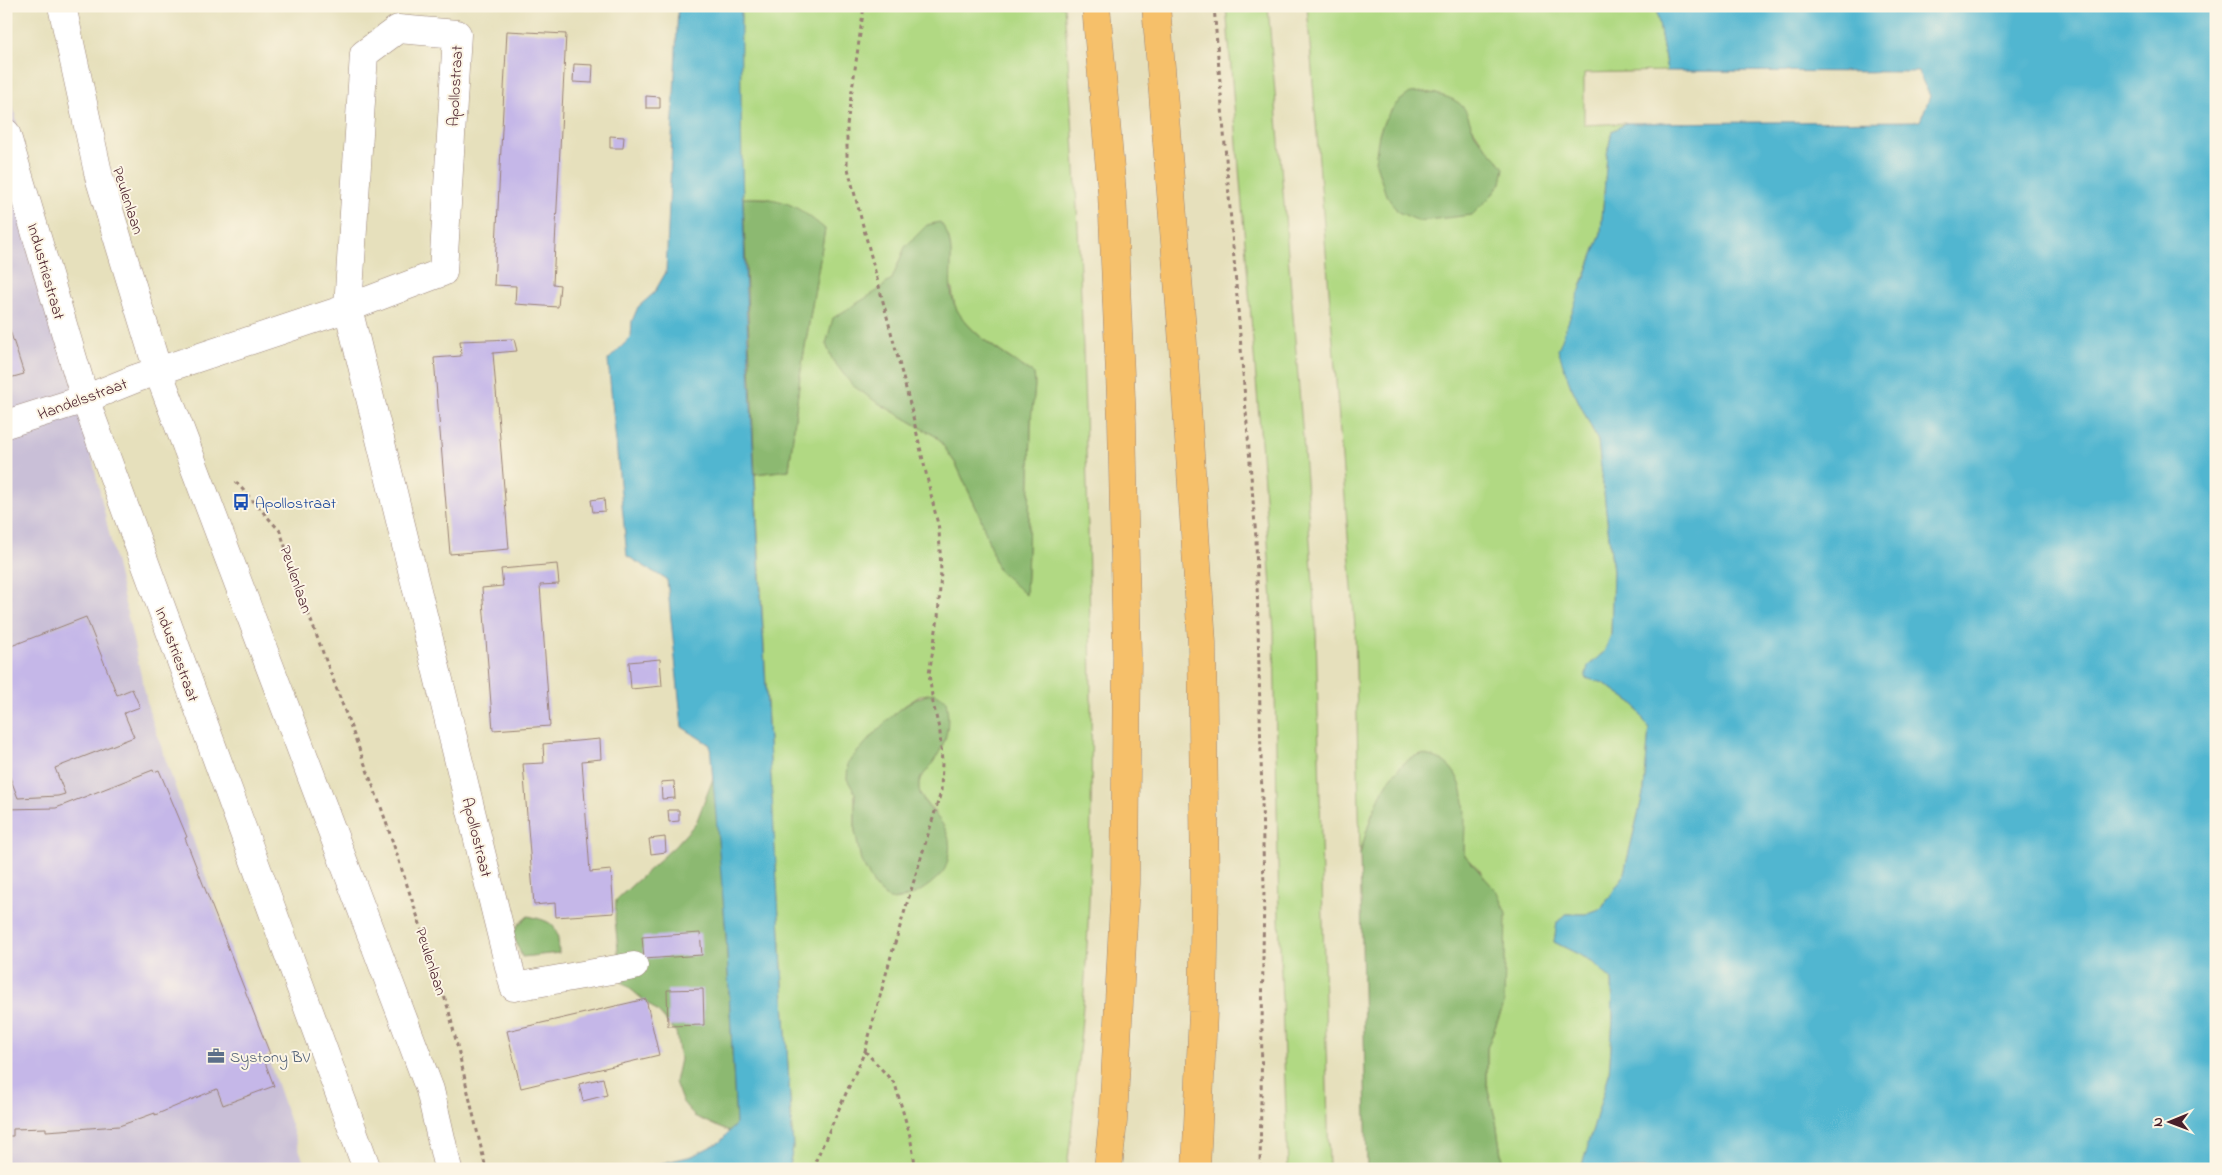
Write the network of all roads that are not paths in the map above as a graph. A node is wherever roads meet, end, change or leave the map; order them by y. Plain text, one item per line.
1 (62, 6) edge
2 (1096, 6) edge
3 (1156, 6) edge
4 (6, 133) edge
5 (348, 308) junction
6 (158, 371) junction
7 (85, 399) junction
8 (6, 424) edge
9 (634, 966) dead end
10 (367, 1169) edge
11 (448, 1169) edge
12 (1108, 1169) edge
13 (1196, 1169) edge

1 - 6 street, Peulenlaan
2 - 12 highway
3 - 13 highway
4 - 7 street, Industriestraat
5 - 5 street, Apollostraat
5 - 6 street, Apollostraat
5 - 9 street, Apollostraat
6 - 7 street, Handelsstraat
6 - 11 street, Peulenlaan
7 - 8 street, Handelsstraat
7 - 10 street, Industriestraat

